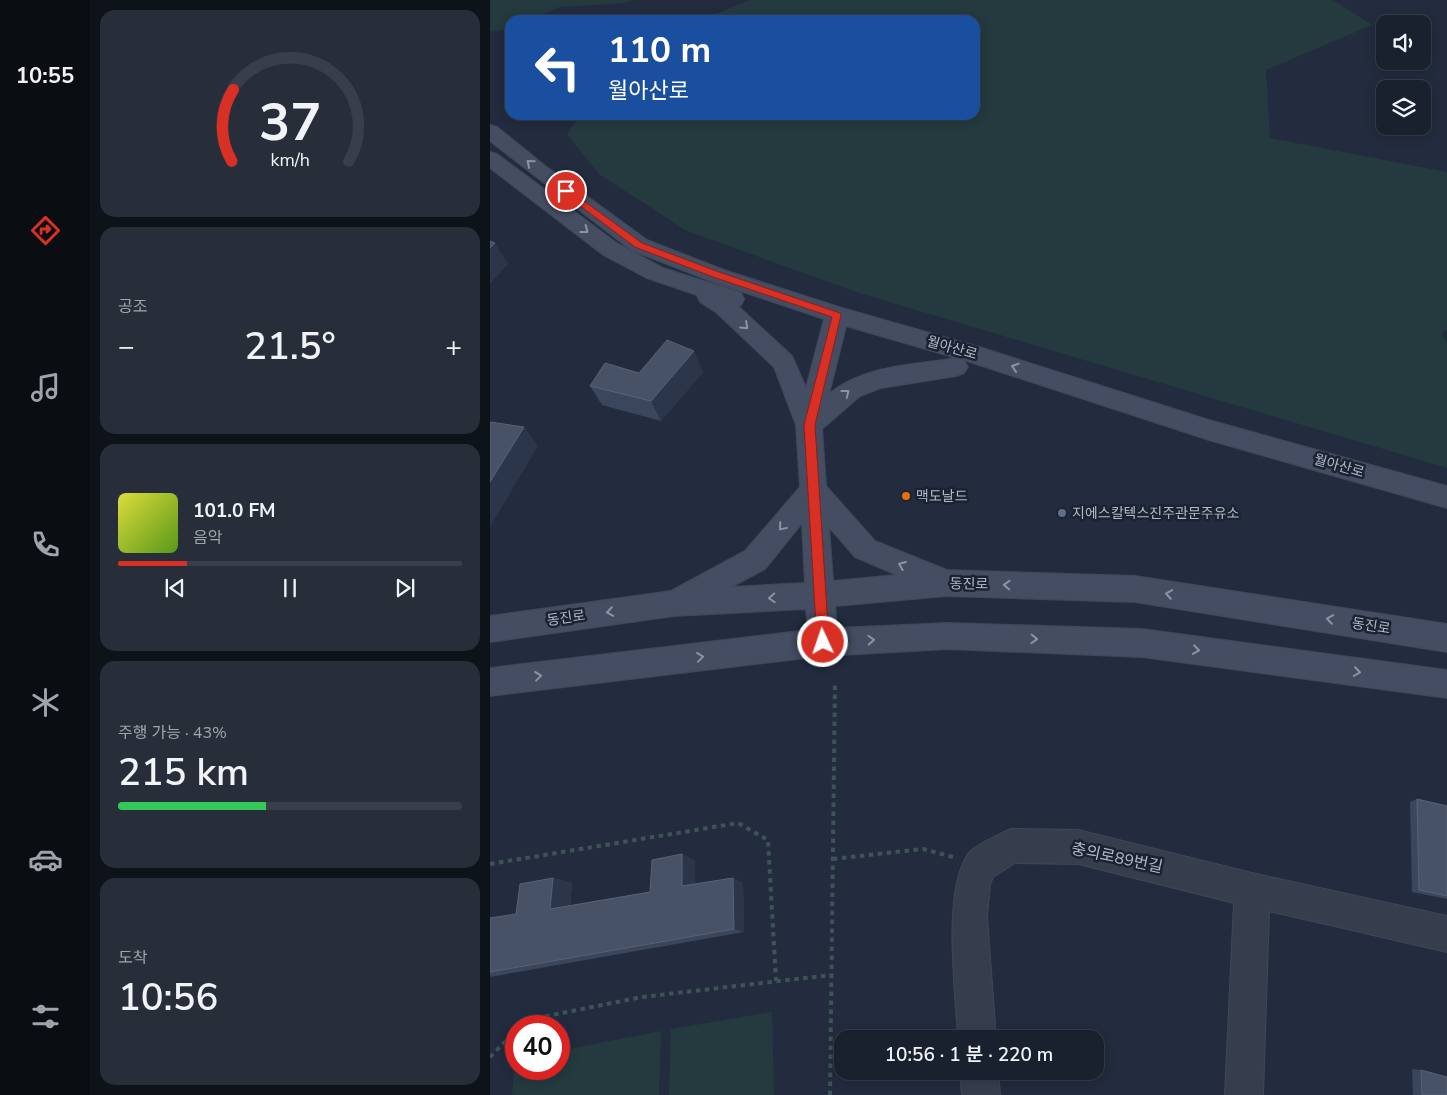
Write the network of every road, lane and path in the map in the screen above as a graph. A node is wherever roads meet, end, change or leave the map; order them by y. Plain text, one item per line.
1 (490, 131) edge
2 (490, 158) edge
3 (692, 286) junction
4 (834, 322) junction
5 (956, 367) junction
6 (809, 425) junction
7 (813, 490) junction
8 (1447, 497) edge
9 (1447, 514) edge
10 (947, 583) junction
11 (820, 595) junction
12 (674, 603) junction
13 (490, 628) edge
14 (1447, 638) edge
15 (823, 642) junction
16 (490, 682) edge
17 (835, 682) dead end
18 (1447, 684) edge
19 (959, 858) dead end
20 (833, 859) junction
21 (490, 864) edge
22 (1252, 890) junction
23 (1447, 934) edge
24 (832, 975) junction
25 (776, 981) junction
26 (552, 1015) edge
27 (976, 1030) edge
28 (505, 1042) edge
29 (490, 1057) edge
30 (980, 1080) edge
31 (830, 1095) edge
32 (981, 1095) edge
33 (1244, 1095) edge

4 -> 1 main road, 월아산로
2 -> 3 main road
3 - 4 main road
3 -> 6 main road
4 - 5 main road
4 - 6 main road
8 -> 4 main road, 월아산로
6 -> 5 main road
5 - 9 main road
6 - 7 main road
10 -> 7 main road
7 - 11 main road
7 -> 12 main road
10 - 11 main road, 동진로
14 -> 10 main road, 동진로
11 -> 12 main road, 동진로
11 - 15 main road
12 -> 13 main road, 동진로
16 -> 15 main road
15 -> 18 main road
17 - 20 path
19 - 20 path
20 - 24 path
21 - 25 path
22 - 23 street, 충의로89번길
22 - 27 street, 충의로89번길
22 - 33 street
24 - 25 path
24 - 31 path
25 - 26 path
28 - 29 path
30 - 32 street

